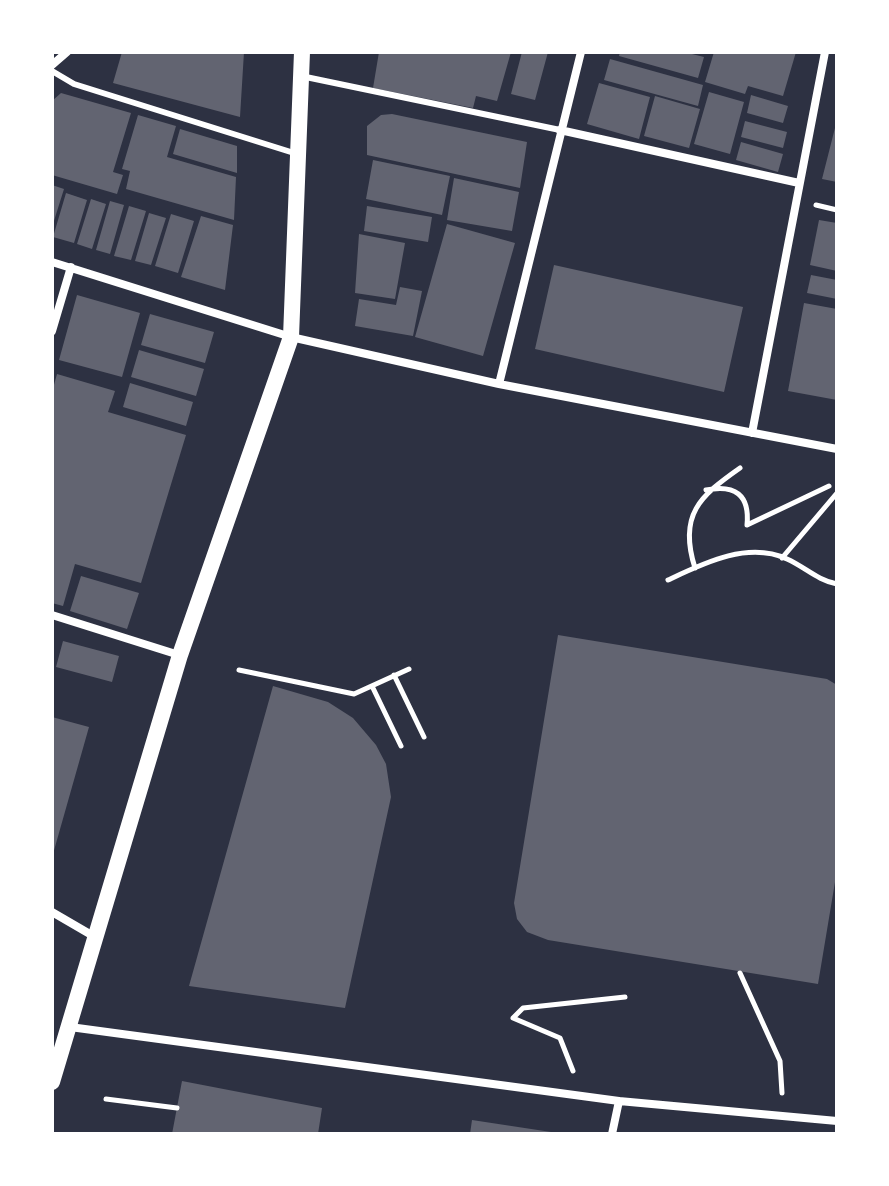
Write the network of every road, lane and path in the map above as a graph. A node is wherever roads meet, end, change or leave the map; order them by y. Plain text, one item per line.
1 (67, 52) edge
2 (302, 52) edge
3 (581, 52) edge
4 (825, 52) edge
5 (52, 65) edge
6 (52, 71) edge
7 (301, 76) junction
8 (560, 130) junction
9 (298, 154) junction
10 (799, 183) junction
11 (52, 262) edge
12 (71, 267) junction
13 (52, 331) edge
14 (291, 337) junction
15 (499, 384) junction
16 (752, 433) junction
17 (837, 449) edge
18 (740, 468) dead end
19 (829, 486) dead end
20 (706, 490) junction
21 (837, 493) edge
22 (782, 558) junction
23 (695, 568) junction
24 (668, 580) dead end
25 (837, 584) edge
26 (52, 615) edge
27 (180, 655) junction
28 (409, 669) dead end
29 (239, 670) dead end
30 (394, 675) junction
31 (372, 686) junction
32 (424, 737) dead end
33 (401, 746) dead end
34 (52, 912) edge
35 (95, 937) junction
36 (740, 973) dead end
37 (625, 997) dead end
38 (70, 1027) junction
39 (573, 1071) dead end
40 (52, 1082) edge
41 (106, 1099) dead end
42 (619, 1101) junction
43 (782, 1105) dead end
44 (177, 1108) dead end
45 (837, 1121) edge
46 (612, 1134) edge

1 - 5 street
2 - 7 main road
3 - 8 street
4 - 10 street
6 - 9 lane
7 - 8 lane
7 - 9 main road
8 - 10 street
8 - 15 street
9 - 14 main road
10 - 16 street
11 - 12 street
12 - 13 street
12 - 14 street
14 - 15 street
14 - 27 main road
15 - 16 street
16 - 17 street
18 - 20 path
19 - 20 path
20 - 23 path
21 - 22 path
22 - 23 path
22 - 25 path
23 - 24 path
26 - 27 street
27 - 35 main road
28 - 30 path
29 - 31 path
30 - 31 path
30 - 32 path
31 - 33 path
34 - 35 street
35 - 38 main road
36 - 43 path
37 - 39 path
38 - 40 main road
38 - 42 street
41 - 44 path
42 - 45 street
42 - 46 street

